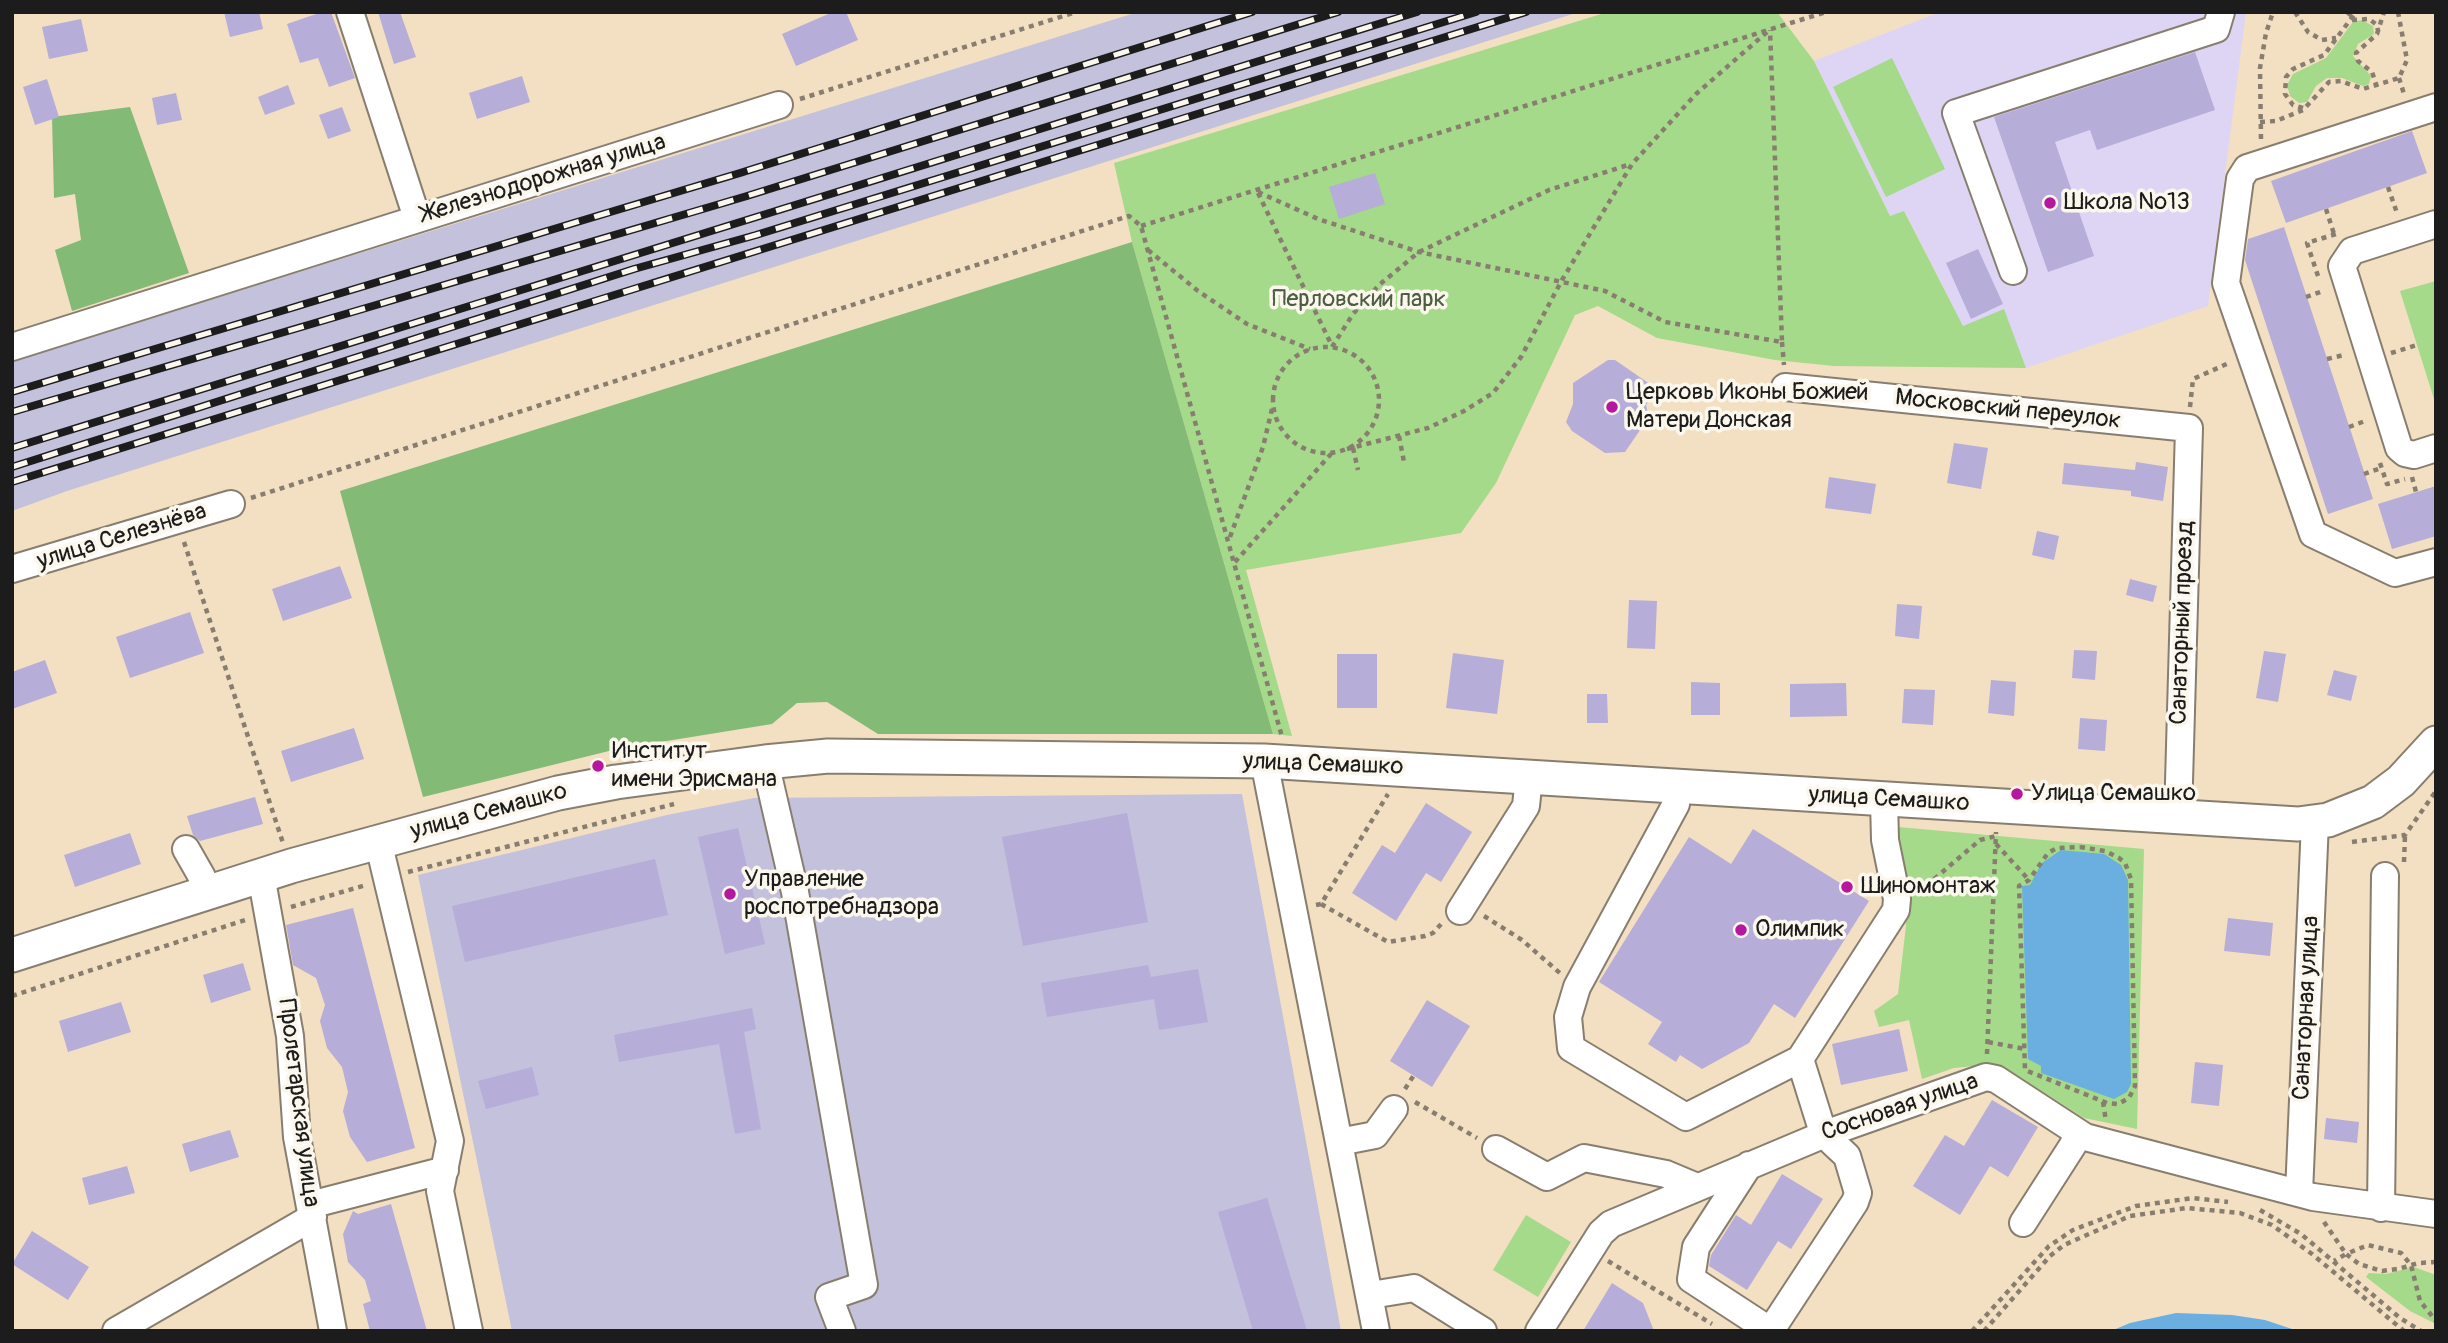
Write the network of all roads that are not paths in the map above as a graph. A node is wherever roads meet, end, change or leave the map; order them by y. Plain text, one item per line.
1 (350, 12) edge
2 (2221, 12) edge
3 (779, 105) road end
4 (2436, 107) edge
5 (417, 218) junction
6 (2436, 224) edge
7 (2013, 271) dead end
8 (12, 347) edge
9 (1785, 387) dead end
10 (2189, 428) joint
11 (2436, 448) edge
12 (231, 504) road end
13 (2436, 562) edge
14 (12, 569) edge
15 (2436, 744) edge
16 (1275, 755) junction
17 (765, 762) junction
18 (1529, 777) junction
19 (1678, 787) junction
20 (1884, 800) junction
21 (2178, 817) junction
22 (2315, 834) junction
23 (378, 841) junction
24 (186, 849) dead end
25 (261, 875) junction
26 (2385, 876) dead end
27 (200, 886) junction
28 (1463, 908) road end
29 (12, 955) edge
30 (1800, 1059) junction
31 (1404, 1105) road end
32 (2077, 1133) junction
33 (1825, 1134) junction
34 (1339, 1142) junction
35 (1496, 1149) road end
36 (1749, 1166) junction
37 (445, 1170) junction
38 (1697, 1187) junction
39 (2306, 1195) junction
40 (2381, 1208) junction
41 (312, 1211) junction
42 (2436, 1214) edge
43 (2023, 1223) dead end
44 (1371, 1295) junction
45 (116, 1331) edge
46 (333, 1331) edge
47 (469, 1331) edge
48 (842, 1331) edge
49 (1376, 1331) edge
50 (1483, 1331) edge
51 (1539, 1331) edge

1 - 5 street
2 - 7 street
3 - 5 street, Железнодорожная улица
4 - 13 street
5 - 8 street, Железнодорожная улица
6 - 11 street
9 - 10 street, Московский переулок
10 - 21 street, Санаторный проезд
12 - 14 street, улица Селезнёва
15 - 22 main road, улица Семашко
16 - 17 main road, улица Семашко
16 - 18 main road, улица Семашко
16 - 34 street
17 - 23 main road, улица Семашко
17 - 48 street
18 - 19 main road, улица Семашко
18 - 28 street
19 - 20 main road, улица Семашко
19 - 30 street
20 - 21 main road, улица Семашко
20 - 30 street
21 - 22 main road, улица Семашко
22 - 39 street, Санаторная улица
23 - 25 main road, улица Семашко
23 - 37 street
24 - 27 street
25 - 27 main road, улица Семашко
25 - 41 street, Пролетарская улица
26 - 40 street
27 - 29 main road, улица Семашко
30 - 33 street
31 - 34 street
32 - 33 street, Сосновая улица
32 - 39 street, Сосновая улица
32 - 43 street
33 - 36 street, Сосновая улица
33 - 36 street
34 - 44 street
35 - 38 street
36 - 38 street, Сосновая улица
37 - 41 street
37 - 47 street
38 - 51 street, Сосновая улица
39 - 40 street, Сосновая улица
40 - 42 street, Сосновая улица
41 - 45 street
41 - 46 street, Пролетарская улица
44 - 49 street
44 - 50 street

